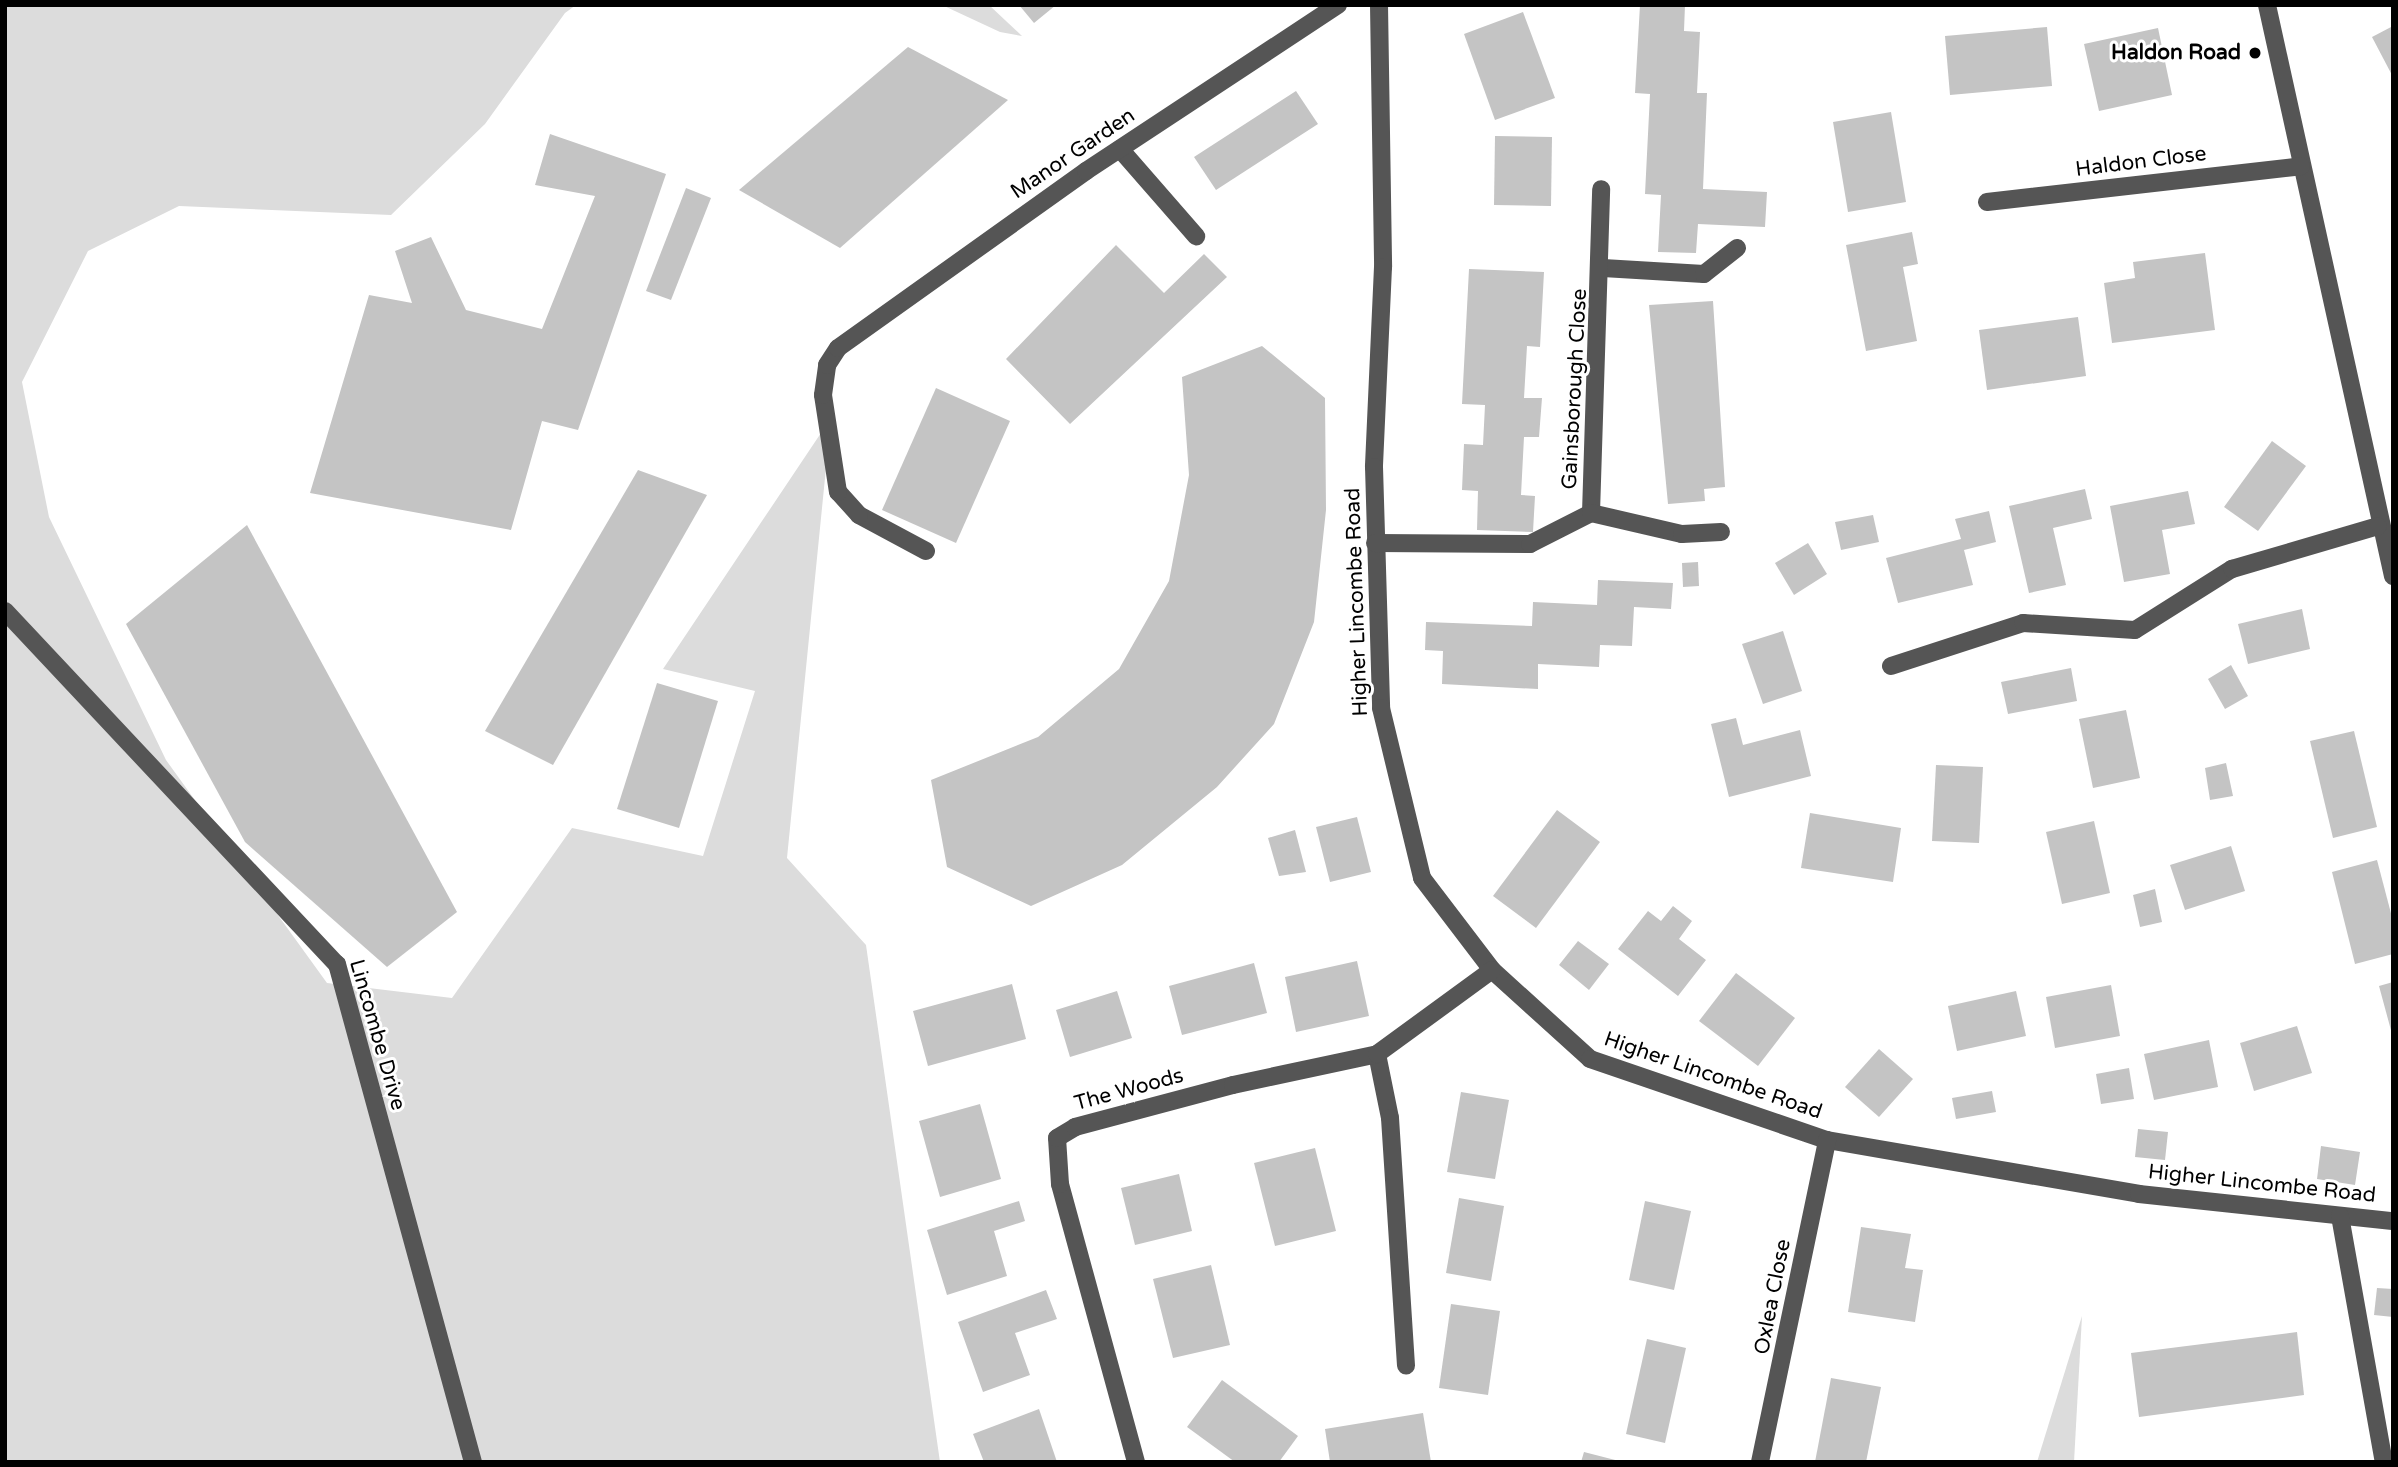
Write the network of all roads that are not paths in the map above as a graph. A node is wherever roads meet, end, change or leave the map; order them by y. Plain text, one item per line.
1 (1338, 5) edge
2 (1380, 5) edge
3 (2267, 5) edge
4 (1120, 149) junction
5 (2301, 166) junction
6 (1601, 189) dead end
7 (1987, 202) dead end
8 (1196, 236) dead end
9 (1737, 248) dead end
10 (1604, 268) junction
11 (1591, 513) junction
12 (2378, 526) junction
13 (1721, 531) dead end
14 (1375, 543) junction
15 (926, 551) dead end
16 (2393, 576) edge
17 (5, 611) edge
18 (1891, 666) dead end
19 (1492, 970) junction
20 (1377, 1054) junction
21 (1827, 1140) junction
22 (2340, 1216) junction
23 (2393, 1221) edge
24 (1406, 1365) dead end
25 (473, 1462) edge
26 (1136, 1462) edge
27 (1760, 1462) edge
28 (2384, 1462) edge

1 - 4 street, Manor Garden
2 - 14 street, Higher Lincombe Road
3 - 5 street
4 - 8 street
4 - 15 street, Manor Garden
5 - 7 street, Haldon Close
5 - 12 street
6 - 10 street, Gainsborough Close
9 - 10 street, Gainsborough Close
10 - 11 street, Gainsborough Close
11 - 13 street, Gainsborough Close
11 - 14 street, Gainsborough Close
12 - 16 street
12 - 18 street
14 - 19 street, Higher Lincombe Road
17 - 25 street, Lincombe Drive
19 - 20 street, The Woods
19 - 21 street, Higher Lincombe Road
20 - 24 street
20 - 26 street, The Woods
21 - 22 street, Higher Lincombe Road
21 - 27 street, Oxlea Close
22 - 23 street, Higher Lincombe Road
22 - 28 street

